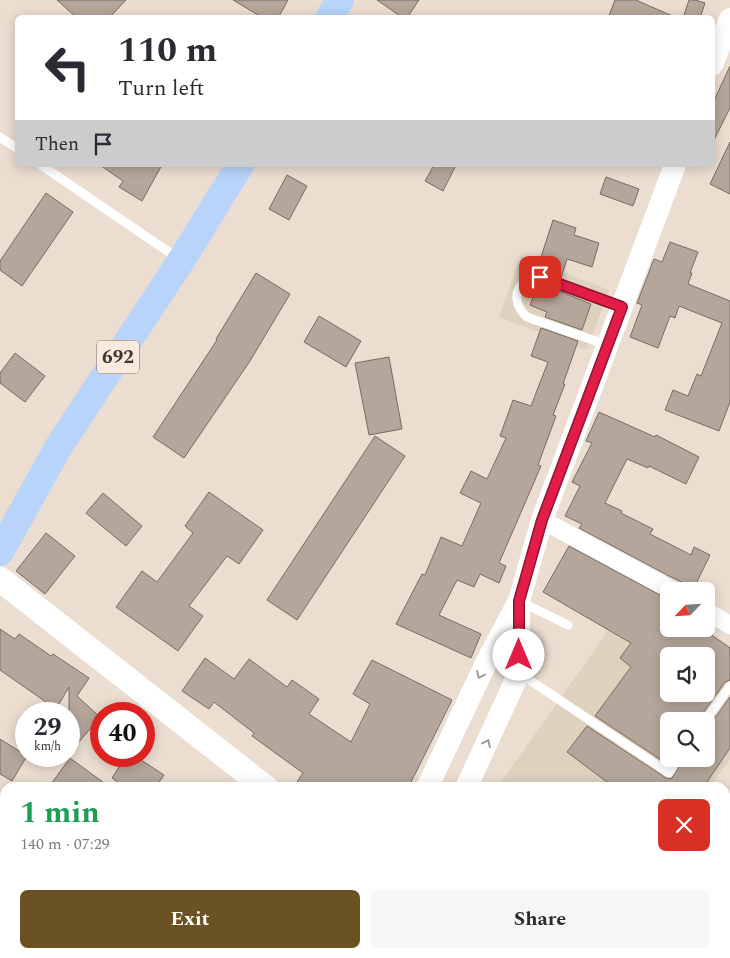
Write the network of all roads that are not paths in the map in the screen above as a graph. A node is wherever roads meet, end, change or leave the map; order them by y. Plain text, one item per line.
1 (340, 0) edge
2 (331, 15) edge
3 (730, 19) edge
4 (715, 57) edge
5 (0, 137) edge
6 (15, 147) edge
7 (44, 167) edge
8 (239, 167) edge
9 (674, 167) edge
10 (182, 260) junction
11 (622, 307) junction
12 (607, 345) junction
13 (542, 520) junction
14 (0, 552) edge
15 (0, 579) edge
16 (660, 583) edge
17 (519, 601) junction
18 (715, 616) edge
19 (568, 625) dead end
20 (730, 625) edge
21 (520, 674) junction
22 (730, 686) edge
23 (711, 712) edge
24 (673, 767) edge
25 (258, 782) edge
26 (430, 782) edge
27 (469, 782) edge

1 - 2 main road
3 - 4 street
5 - 6 lane
7 - 10 lane
8 - 10 main road, 692
9 - 11 street
10 - 14 main road, 692
11 - 12 street
11 - 12 lane
12 - 13 street
13 - 16 street
13 - 17 street
15 - 25 main road
17 - 19 lane
17 - 21 street
17 -> 26 street
18 - 20 street
21 - 24 lane
27 -> 21 street
22 - 23 lane

